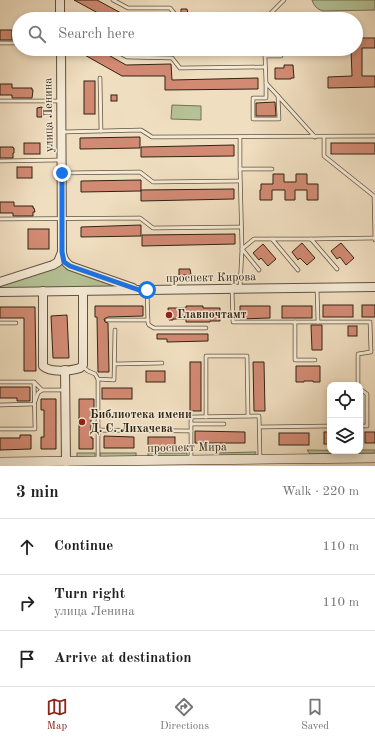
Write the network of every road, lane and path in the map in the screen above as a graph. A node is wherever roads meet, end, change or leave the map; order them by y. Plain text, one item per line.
1 (60, 0) edge
2 (113, 0) edge
3 (284, 0) edge
4 (60, 12) edge
5 (173, 12) edge
6 (272, 12) edge
7 (12, 43) edge
8 (0, 44) edge
9 (60, 56) edge
10 (125, 56) edge
11 (265, 56) joint
12 (281, 56) dead end
13 (265, 67) junction
14 (100, 78) dead end
15 (266, 83) junction
16 (278, 96) junction
17 (0, 101) edge
18 (61, 101) junction
19 (101, 131) junction
20 (62, 132) junction
21 (375, 136) edge
22 (240, 137) junction
23 (315, 137) junction
24 (324, 137) junction
25 (62, 160) junction
26 (0, 161) edge
27 (240, 169) junction
28 (272, 169) dead end
29 (62, 173) junction
30 (240, 181) junction
31 (375, 196) edge
32 (62, 218) junction
33 (0, 219) edge
34 (241, 227) junction
35 (272, 239) junction
36 (311, 239) junction
37 (375, 239) edge
38 (242, 249) junction
39 (62, 252) junction
40 (337, 269) dead end
41 (259, 270) dead end
42 (298, 270) dead end
43 (0, 282) edge
44 (375, 287) edge
45 (318, 288) junction
46 (236, 289) junction
47 (143, 290) junction
48 (43, 291) junction
49 (83, 291) junction
50 (0, 292) edge
51 (107, 320) dead end
52 (148, 320) junction
53 (0, 322) edge
54 (16, 322) dead end
55 (295, 322) junction
56 (318, 322) junction
57 (206, 328) dead end
58 (115, 330) dead end
59 (373, 352) edge
60 (315, 360) dead end
61 (162, 363) dead end
62 (115, 364) junction
63 (82, 366) junction
64 (65, 370) junction
65 (98, 379) junction
66 (0, 382) edge
67 (34, 382) junction
68 (358, 382) edge
69 (42, 390) junction
70 (65, 390) junction
71 (363, 391) edge
72 (34, 404) junction
73 (0, 405) edge
74 (248, 416) junction
75 (206, 417) junction
76 (191, 424) junction
77 (224, 424) dead end
78 (327, 426) edge
79 (363, 426) edge
80 (260, 427) junction
81 (0, 429) edge
82 (98, 430) junction
83 (191, 431) junction
84 (375, 458) edge
85 (191, 460) junction
86 (260, 460) junction
87 (0, 462) edge
88 (98, 462) junction
89 (343, 462) edge
90 (170, 463) edge
91 (66, 464) edge
92 (116, 464) edge

1 - 4 street
2 - 5 lane
3 - 6 lane
7 - 8 lane
9 - 18 street, улица Ленина
10 - 13 lane
11 - 12 lane
11 - 13 lane
13 - 15 lane
14 - 19 lane
15 - 16 lane
15 - 16 lane
16 - 23 lane
17 - 18 lane
18 - 20 street, улица Ленина
19 - 20 lane
19 - 22 lane
20 - 25 street, улица Ленина
21 - 24 lane
22 - 23 lane
22 - 27 lane
23 - 24 lane
24 - 31 lane
25 - 26 lane
25 - 29 street, улица Ленина
27 - 28 lane
27 - 30 lane
29 - 30 lane
29 - 32 street, улица Ленина
30 - 34 lane
31 - 37 lane
32 - 33 lane
32 - 34 lane
32 - 39 street, улица Ленина
34 - 38 lane
35 - 36 lane
35 - 38 lane
35 - 42 lane
36 - 37 lane
36 - 40 lane
38 - 41 lane
38 - 46 lane
39 - 43 street
39 - 47 street
44 - 45 street, проспект Кирова
45 - 46 street, проспект Кирова
45 - 56 lane
46 - 47 street, проспект Кирова
46 - 55 lane
47 - 49 street, проспект Кирова
47 - 52 lane
48 - 49 street, проспект Кирова
48 - 50 street, проспект Кирова
48 - 64 street
49 - 63 street
51 - 52 lane
52 - 57 lane
53 - 54 lane
55 - 56 lane
55 - 60 lane
56 - 59 lane
58 - 62 lane
59 - 68 lane
61 - 62 lane
62 - 65 lane
63 - 64 street
63 - 65 lane
64 - 70 street
65 - 82 lane
66 - 67 lane
67 - 69 lane
67 - 72 lane
69 - 70 lane
69 - 72 lane
70 - 91 street
71 - 79 lane
72 - 73 lane
72 - 81 lane
74 - 75 lane
74 - 75 lane
74 - 80 lane
75 - 76 lane
76 - 77 lane
76 - 83 lane
78 - 80 lane
80 - 86 lane
82 - 83 lane
82 - 88 lane
83 - 85 lane
84 - 89 main road, проспект Мира
85 - 86 main road, проспект Мира
85 - 90 main road, проспект Мира
86 - 89 main road, проспект Мира
87 - 91 main road, проспект Мира
88 - 91 main road, проспект Мира
88 - 92 main road, проспект Мира
90 - 92 main road, проспект Мира

